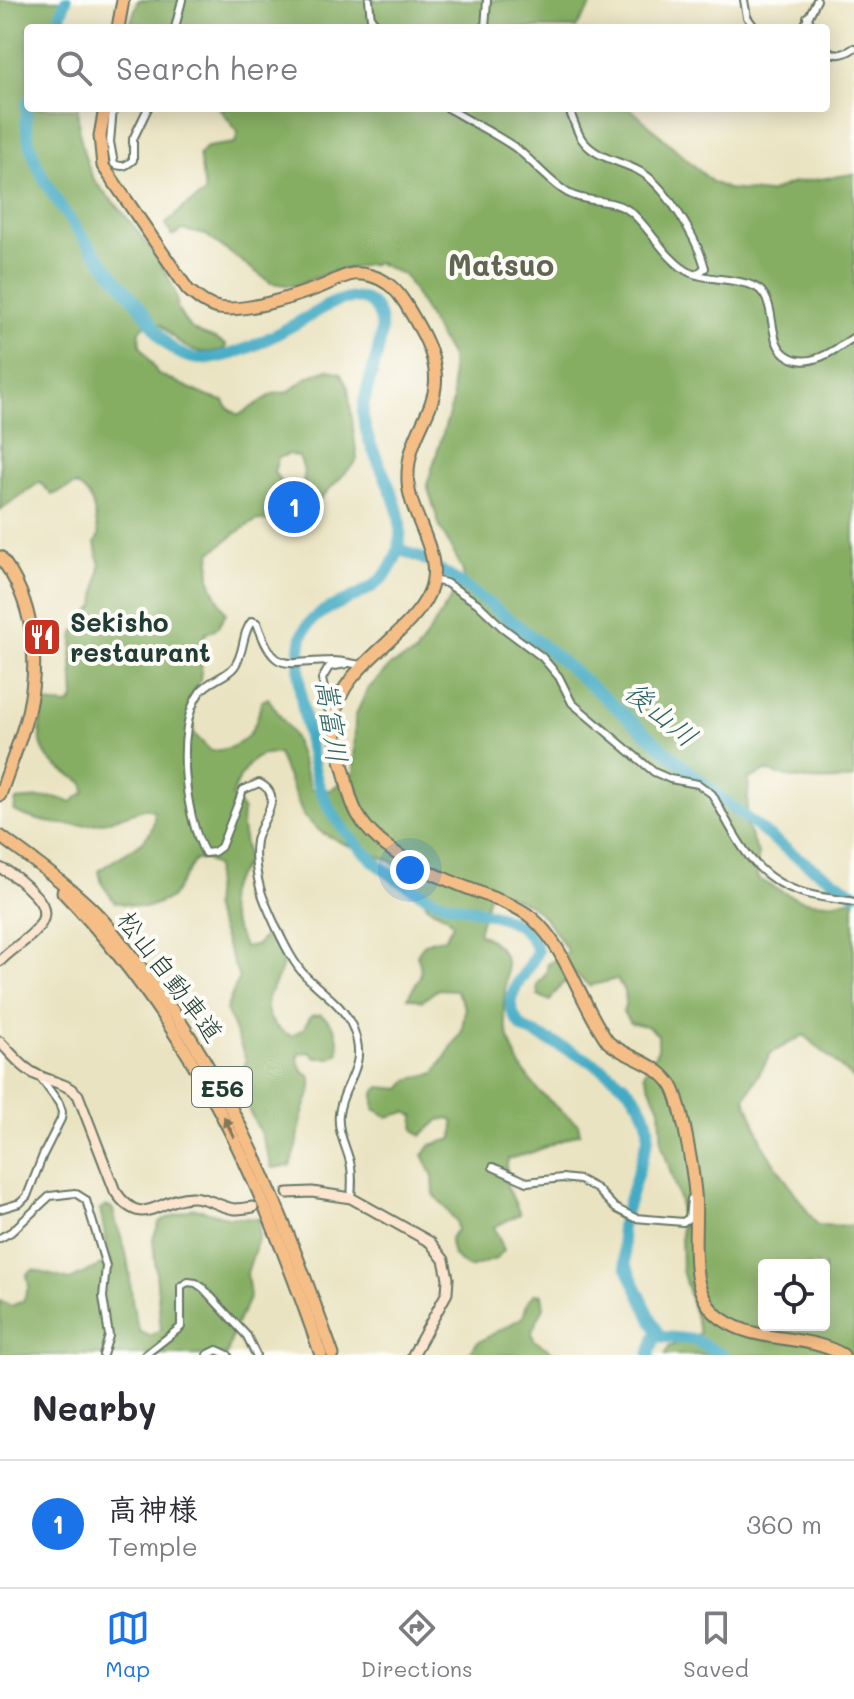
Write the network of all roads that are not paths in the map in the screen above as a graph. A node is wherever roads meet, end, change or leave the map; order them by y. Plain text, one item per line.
1 (123, 0) edge
2 (182, 0) edge
3 (369, 0) edge
4 (487, 0) edge
5 (744, 0) edge
6 (817, 0) edge
7 (807, 17) junction
8 (119, 24) edge
9 (176, 24) edge
10 (377, 24) edge
11 (485, 24) edge
12 (752, 24) edge
13 (804, 24) edge
14 (811, 24) edge
15 (854, 48) edge
16 (830, 52) edge
17 (104, 112) edge
18 (113, 112) edge
19 (146, 112) edge
20 (455, 112) edge
21 (570, 112) edge
22 (698, 273) junction
23 (854, 337) edge
24 (0, 557) edge
25 (433, 580) junction
26 (349, 663) junction
27 (365, 665) junction
28 (335, 715) junction
29 (3, 776) edge
30 (0, 795) edge
31 (0, 836) edge
32 (38, 866) junction
33 (0, 868) edge
34 (854, 902) edge
35 (0, 961) edge
36 (0, 1042) edge
37 (40, 1077) junction
38 (493, 1167) dead end
39 (288, 1193) dead end
40 (696, 1194) junction
41 (351, 1198) junction
42 (0, 1200) edge
43 (8, 1206) junction
44 (253, 1207) dead end
45 (0, 1209) edge
46 (0, 1238) edge
47 (103, 1355) edge
48 (145, 1355) edge
49 (207, 1355) edge
50 (228, 1355) edge
51 (256, 1355) edge
52 (321, 1355) edge
53 (333, 1355) edge
54 (413, 1355) edge
55 (843, 1355) edge

1 - 8 highway
2 - 9 street
3 - 10 street
4 - 11 street
5 - 12 street
6 - 7 street
7 - 13 street
7 - 14 street
15 - 16 street
17 - 25 highway
18 - 19 street
20 - 22 street
21 - 22 street
22 - 23 street
24 - 29 highway
25 - 27 highway
25 - 34 street
26 - 27 street
26 - 28 street
26 - 41 street
27 - 28 highway
28 - 40 highway
29 - 30 highway
31 - 32 highway, 松山自動車道 / E56
52 -> 32 highway, 松山自動車道 / E56
32 - 53 highway, 松山自動車道 / E56
33 - 35 street
36 - 37 street
37 - 43 street
37 - 44 street
38 - 40 street
39 - 41 street
40 - 55 highway
41 - 54 street
42 - 43 street
43 - 45 street
46 - 47 street
48 - 51 street
49 - 50 street

